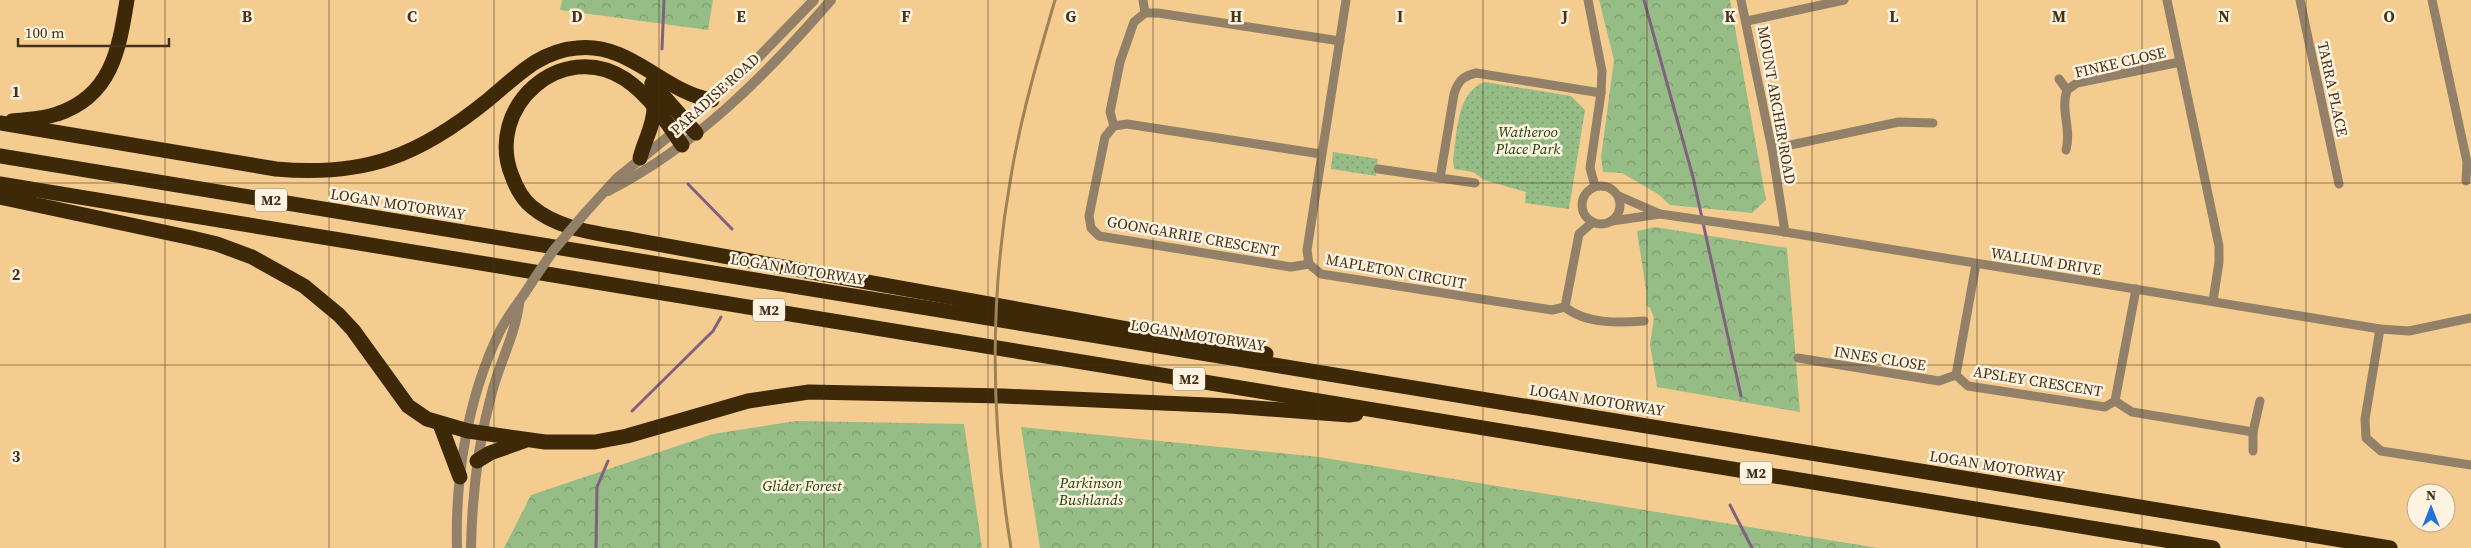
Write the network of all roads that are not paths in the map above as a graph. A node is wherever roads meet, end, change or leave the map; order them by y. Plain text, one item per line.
1 (127, 0) edge
2 (814, 0) edge
3 (831, 0) edge
4 (1143, 0) edge
5 (1346, 0) edge
6 (1588, 0) edge
7 (1741, 0) edge
8 (1844, 0) edge
9 (2167, 0) edge
10 (2300, 0) edge
11 (2432, 0) edge
12 (1145, 13) junction
13 (1747, 21) junction
14 (1340, 41) junction
15 (2180, 62) junction
16 (656, 77) junction
17 (2059, 79) dead end
18 (2067, 90) junction
19 (1601, 93) junction
20 (712, 100) junction
21 (654, 108) junction
22 (0, 123) edge
23 (1933, 123) dead end
24 (1114, 126) junction
25 (691, 127) junction
26 (678, 139) junction
27 (1772, 149) junction
28 (2066, 150) dead end
29 (1321, 154) junction
30 (0, 156) edge
31 (640, 158) junction
32 (1378, 169) dead end
33 (1440, 178) junction
34 (2466, 181) dead end
35 (1475, 183) dead end
36 (0, 184) edge
37 (2340, 184) dead end
38 (1595, 186) junction
39 (605, 193) junction
40 (1619, 196) junction
41 (0, 197) edge
42 (1660, 214) junction
43 (1612, 221) junction
44 (1593, 222) junction
45 (1785, 232) junction
46 (1309, 264) junction
47 (1976, 264) junction
48 (2136, 289) junction
49 (2214, 301) junction
50 (519, 304) junction
51 (1565, 307) junction
52 (2471, 318) edge
53 (1644, 321) dead end
54 (2380, 329) junction
55 (1798, 358) dead end
56 (1956, 375) junction
57 (1344, 376) junction
58 (2115, 401) junction
59 (2260, 401) dead end
60 (1374, 410) junction
61 (440, 424) junction
62 (475, 432) junction
63 (2253, 432) junction
64 (528, 440) junction
65 (2253, 451) dead end
66 (477, 461) junction
67 (2471, 465) edge
68 (460, 477) junction
69 (457, 548) edge
70 (471, 548) edge
71 (2213, 548) edge
72 (2390, 548) edge

1 - 22 highway
2 - 20 street, PARADISE ROAD
3 - 25 street, PARADISE ROAD
4 - 12 street
5 - 14 street, MAPLETON CIRCUIT
6 - 19 street
7 - 13 street
8 - 13 street, MOUNT ARCHER ROAD
9 - 15 street
10 - 37 street, TARRA PLACE
11 - 34 street
12 - 14 street
12 - 24 street
13 - 27 street, MOUNT ARCHER ROAD
14 - 29 street, MAPLETON CIRCUIT
15 - 18 street, FINKE CLOSE
15 - 49 street
16 - 20 highway
16 - 22 highway
16 - 25 highway
17 - 18 street, FINKE CLOSE
18 - 28 street, FINKE CLOSE
19 - 33 street
19 - 38 street
20 - 25 street, PARADISE ROAD
21 - 26 highway
21 - 31 highway
21 - 57 highway
23 - 27 street
24 - 29 street
24 - 46 street, GOONGARRIE CRESCENT
25 - 26 street, PARADISE ROAD
25 - 26 street, PARADISE ROAD
26 - 31 street, PARADISE ROAD
26 - 39 street, PARADISE ROAD
27 - 45 street, MOUNT ARCHER ROAD
29 - 46 street, MAPLETON CIRCUIT
30 - 57 highway, LOGAN MOTORWAY / M2
31 - 39 street, PARADISE ROAD
32 - 33 street
33 - 35 street
36 - 60 highway, M2
38 - 40 street
38 - 44 street
39 - 50 street, PARADISE ROAD, bridge
40 - 42 street, WALLUM DRIVE
40 - 43 street
41 - 61 highway
42 - 43 street
42 - 45 street, WALLUM DRIVE
43 - 44 street
44 - 51 street
45 - 47 street, WALLUM DRIVE
46 - 51 street, MAPLETON CIRCUIT
47 - 48 street, WALLUM DRIVE
47 - 56 street, APSLEY CRESCENT
48 - 49 street, WALLUM DRIVE
48 - 58 street, APSLEY CRESCENT
49 - 54 street, WALLUM DRIVE
50 - 62 street, PARADISE ROAD
50 - 62 street, PARADISE ROAD
51 - 53 street
52 - 54 street, WALLUM DRIVE
54 - 67 street
55 - 56 street, INNES CLOSE
56 - 58 street, APSLEY CRESCENT
57 - 72 highway, LOGAN MOTORWAY / M2
58 - 63 street
59 - 63 street
60 - 64 highway
60 - 71 highway, M2
61 - 62 highway
61 - 68 highway
62 - 64 highway
62 - 66 street, PARADISE ROAD
62 - 68 street, PARADISE ROAD
63 - 65 street
64 - 66 highway
66 - 70 street, PARADISE ROAD
68 - 69 street, PARADISE ROAD

